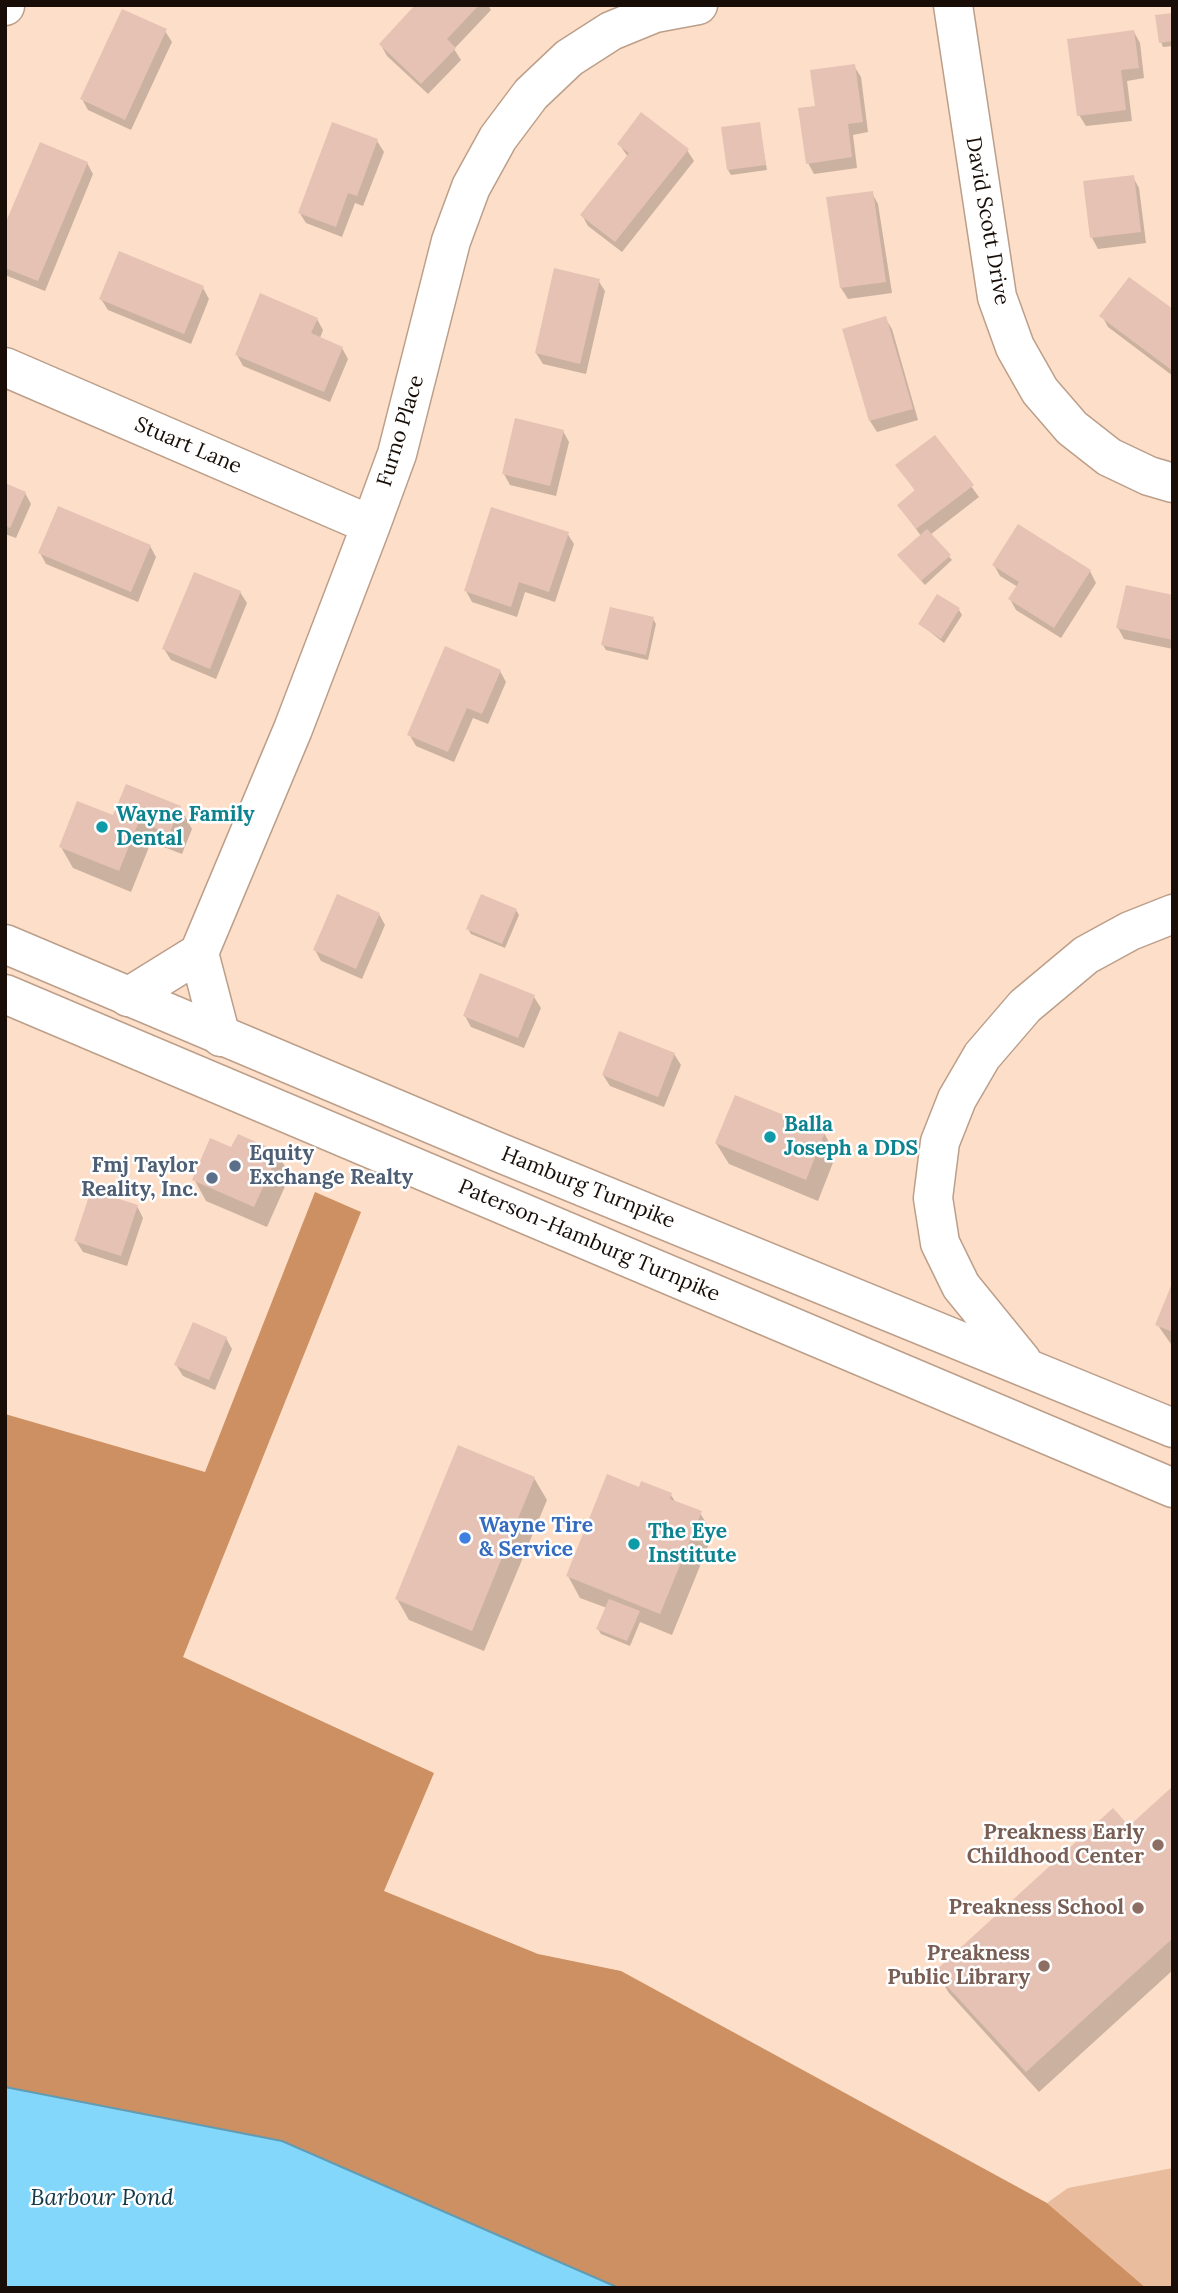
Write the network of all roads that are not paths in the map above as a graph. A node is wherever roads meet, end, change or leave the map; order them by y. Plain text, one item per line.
1 (698, 5) edge
2 (953, 5) edge
3 (5, 367) edge
4 (1173, 482) edge
5 (371, 525) junction
6 (1173, 914) edge
7 (5, 944) edge
8 (199, 953) junction
9 (5, 994) edge
10 (128, 997) junction
11 (221, 1037) junction
12 (1028, 1368) junction
13 (1173, 1428) edge
14 (1173, 1488) edge

1 - 5 main road, Furno Place
2 - 4 main road, David Scott Drive
3 - 5 main road, Stuart Lane
5 - 8 main road, Furno Place
6 - 12 main road
7 - 10 main road, Hamburg Turnpike
8 - 10 main road
8 - 11 main road
9 - 14 main road, Paterson-Hamburg Turnpike
10 - 11 main road, Hamburg Turnpike
11 - 12 main road, Hamburg Turnpike
12 - 13 main road, Hamburg Turnpike

